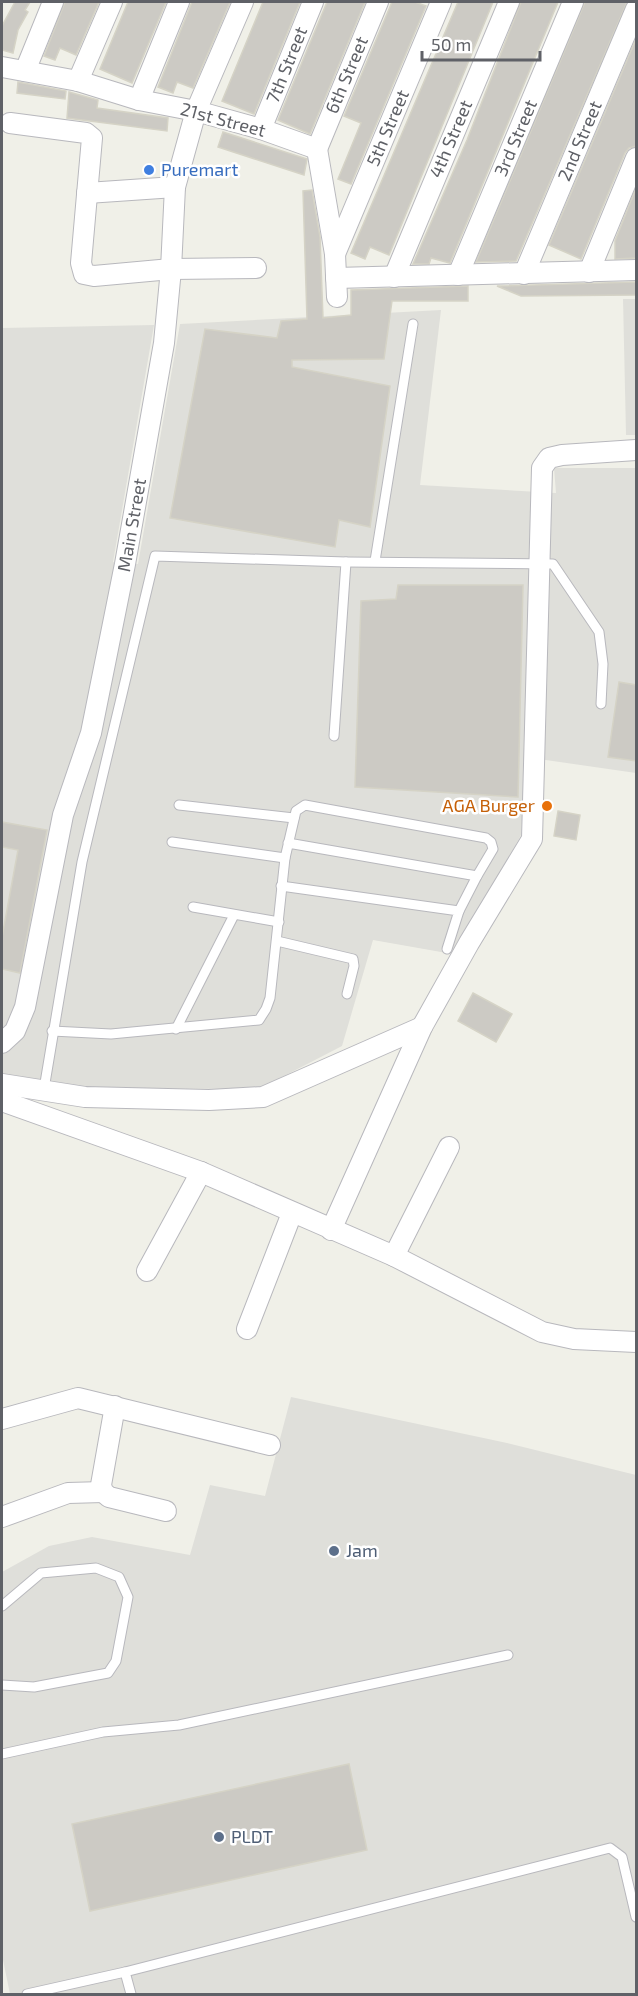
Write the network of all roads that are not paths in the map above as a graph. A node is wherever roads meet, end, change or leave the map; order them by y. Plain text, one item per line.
1 (53, 2) edge
2 (112, 2) edge
3 (179, 2) edge
4 (243, 2) edge
5 (313, 2) edge
6 (378, 2) edge
7 (441, 2) edge
8 (509, 2) edge
9 (573, 2) edge
10 (636, 9) edge
11 (2, 67) edge
12 (25, 71) junction
13 (78, 81) junction
14 (139, 100) junction
15 (196, 111) junction
16 (10, 123) dead end
17 (261, 129) junction
18 (317, 149) junction
19 (636, 158) edge
20 (174, 187) junction
21 (87, 193) junction
22 (335, 254) junction
23 (256, 268) dead end
24 (171, 269) junction
25 (636, 270) edge
26 (589, 272) junction
27 (524, 274) junction
28 (458, 275) junction
29 (394, 277) junction
30 (413, 324) dead end
31 (636, 450) edge
32 (375, 561) junction
33 (346, 562) junction
34 (540, 565) junction
35 (601, 704) dead end
36 (334, 736) dead end
37 (179, 805) dead end
38 (294, 818) junction
39 (172, 842) dead end
40 (288, 843) junction
41 (285, 858) junction
42 (477, 876) junction
43 (281, 886) junction
44 (193, 907) dead end
45 (459, 911) junction
46 (234, 915) junction
47 (279, 922) junction
48 (277, 941) junction
49 (447, 949) dead end
50 (347, 994) dead end
51 (422, 1027) junction
52 (176, 1029) junction
53 (52, 1032) junction
54 (2, 1043) edge
55 (2, 1084) edge
56 (44, 1089) junction
57 (2, 1101) edge
58 (449, 1147) dead end
59 (201, 1172) junction
60 (292, 1212) junction
61 (330, 1230) junction
62 (394, 1256) junction
63 (147, 1271) dead end
64 (247, 1329) dead end
65 (636, 1342) edge
66 (115, 1406) junction
67 (2, 1419) edge
68 (270, 1445) dead end
69 (103, 1492) junction
70 (166, 1511) dead end
71 (2, 1517) edge
72 (2, 1606) edge
73 (508, 1655) dead end
74 (2, 1685) edge
75 (2, 1754) edge
76 (636, 1917) edge
77 (125, 1972) junction
78 (27, 1995) edge
79 (131, 1995) edge

1 - 12 street
2 - 13 street
3 - 14 street
4 - 15 street, Main Street
5 - 17 street, 7th Street
6 - 18 street, 6th Street
7 - 22 street, 5th Street
8 - 29 street, 4th Street
9 - 28 street, 3rd Street
10 - 27 street, 2nd Street
11 - 12 street, 21st Street
12 - 13 street, 21st Street
13 - 14 street, 21st Street
14 - 15 street, 21st Street
15 - 17 street, 21st Street
15 - 20 street, Main Street
16 - 21 street
17 - 18 street, 21st Street
18 - 22 street
19 - 26 street
20 - 21 street
20 - 24 street, Main Street
21 - 24 street
22 - 29 street
23 - 24 street
24 - 54 street, Main Street
25 - 26 street
26 - 27 street
27 - 28 street
28 - 29 street
30 - 32 lane
31 - 34 street
32 - 33 lane
32 - 34 lane
33 - 36 lane
33 - 53 lane
34 - 35 lane
34 - 51 street
37 - 38 lane
38 - 40 lane
38 - 42 lane
39 - 41 lane
40 - 41 lane
40 - 42 lane
41 - 43 lane
42 - 45 lane
43 - 45 lane
43 - 47 lane
44 - 46 lane
45 - 49 lane
46 - 47 lane
46 - 52 lane
47 - 48 lane
48 - 50 lane
48 - 52 lane
51 - 56 street
51 - 61 street
52 - 53 lane
53 - 56 lane
55 - 56 street
57 - 59 street
58 - 62 street
59 - 60 street
59 - 63 street
60 - 61 street
60 - 64 street
61 - 62 street
62 - 65 street
66 - 67 street
66 - 68 street
66 - 69 street
69 - 70 street
69 - 71 street
72 - 74 lane
73 - 75 lane
76 - 77 lane
77 - 78 lane
77 - 79 lane

